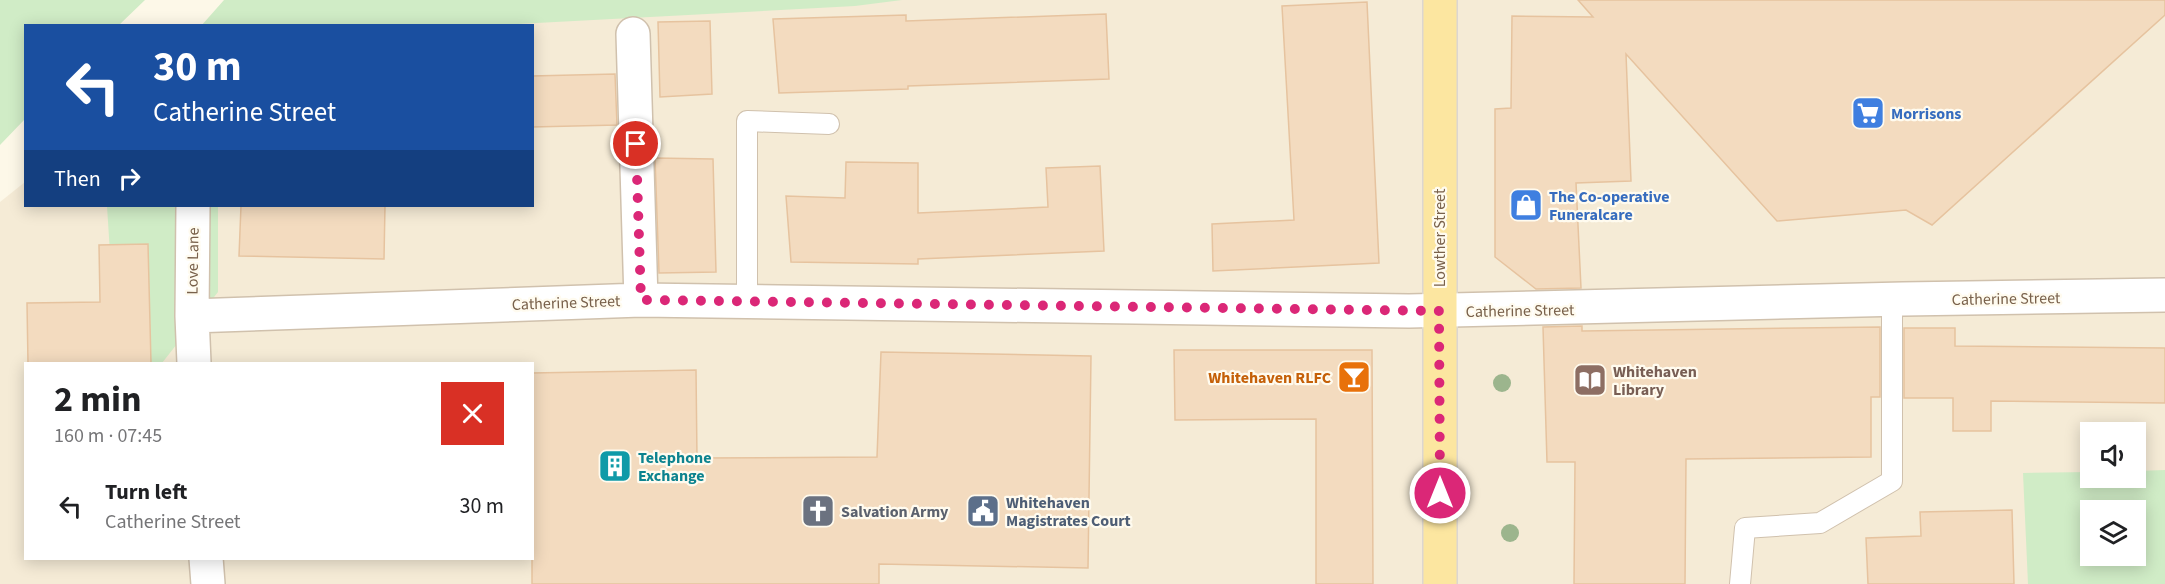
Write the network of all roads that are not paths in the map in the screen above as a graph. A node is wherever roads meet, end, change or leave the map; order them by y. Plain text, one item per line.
1 (1440, 0) edge
2 (633, 34) dead end
3 (829, 124) dead end
4 (193, 207) edge
5 (2165, 295) edge
6 (641, 300) junction
7 (1892, 300) junction
8 (747, 301) junction
9 (1439, 311) junction
10 (192, 316) junction
11 (195, 362) edge
12 (206, 560) edge
13 (208, 584) edge
14 (1440, 584) edge
15 (1740, 584) edge

1 - 9 main road, Lowther Street
2 - 6 street
3 - 8 lane
4 - 10 street, Love Lane
5 - 7 street, Catherine Street
6 - 8 street, Catherine Street
6 - 10 street, Catherine Street
7 - 9 street, Catherine Street
7 - 15 lane
8 - 9 street, Catherine Street
9 - 14 main road, Lowther Street
10 - 11 street, Love Lane
12 - 13 street

